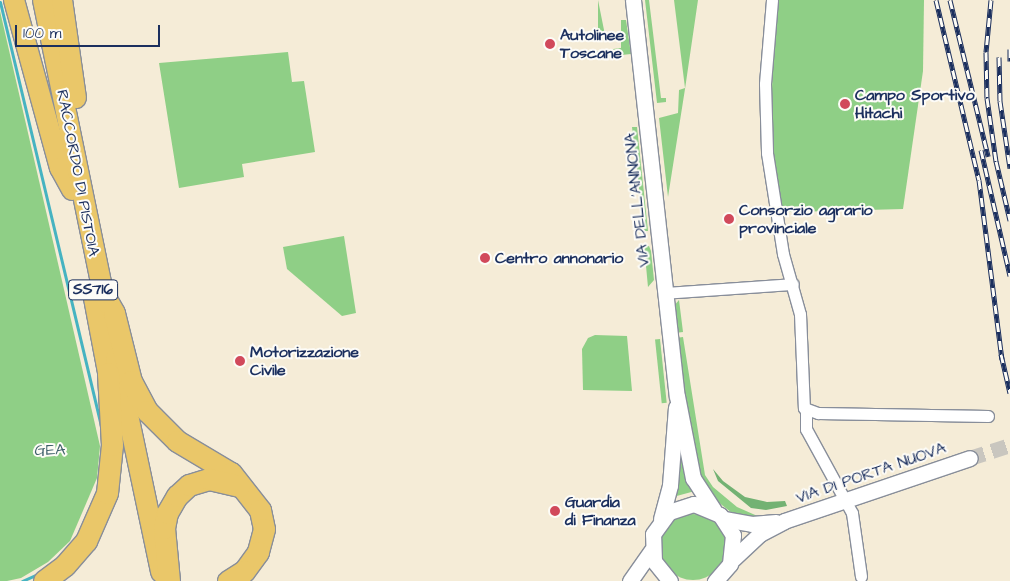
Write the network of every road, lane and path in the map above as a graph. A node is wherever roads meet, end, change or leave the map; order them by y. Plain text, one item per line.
1 (14, 0) edge
2 (32, 0) edge
3 (43, 0) edge
4 (62, 0) edge
5 (633, 0) edge
6 (772, 0) edge
7 (77, 189) junction
8 (793, 284) junction
9 (102, 292) junction
10 (664, 293) junction
11 (108, 373) junction
12 (677, 396) junction
13 (806, 411) junction
14 (988, 416) dead end
15 (970, 458) tunnel mouth
16 (244, 488) junction
17 (846, 500) junction
18 (719, 515) junction
19 (661, 519) junction
20 (784, 521) junction
21 (651, 551) junction
22 (732, 560) junction
23 (861, 576) dead end
24 (44, 581) edge
25 (152, 581) edge
26 (164, 581) edge
27 (169, 581) edge
28 (228, 581) edge
29 (630, 581) edge
30 (670, 581) edge
31 (715, 581) edge

1 - 7 highway
2 - 7 highway, RACCORDO DI PISTOIA / SS716
3 - 7 highway, RACCORDO DI PISTOIA / SS716
4 - 7 highway
5 - 10 street, VIA DELL'ANNONA
6 - 8 street
7 - 9 highway, RACCORDO DI PISTOIA / SS716
7 - 11 highway, RACCORDO DI PISTOIA / SS716
8 - 10 street
8 - 13 street
9 - 16 highway
9 - 26 highway, RACCORDO DI PISTOIA / SS716
10 - 12 street, VIA DELL'ANNONA
11 - 24 highway
11 - 25 highway, RACCORDO DI PISTOIA / SS716
12 - 18 street, VIA DELL'ANNONA
12 - 19 street, VIA DELL'ANNONA
13 - 14 street
13 - 17 street
15 - 17 street, VIA DI PORTA NUOVA
16 - 27 highway
16 - 28 highway
17 - 20 street, VIA DI PORTA NUOVA
17 - 23 street
18 - 19 street
18 - 20 street, VIA DI PORTA NUOVA
18 - 22 street, VIA DELL'ANNONA
19 - 21 street, VIA DELL'ANNONA
20 - 22 street, VIA DI PORTA NUOVA
21 - 29 street
21 - 30 street
22 - 31 street

